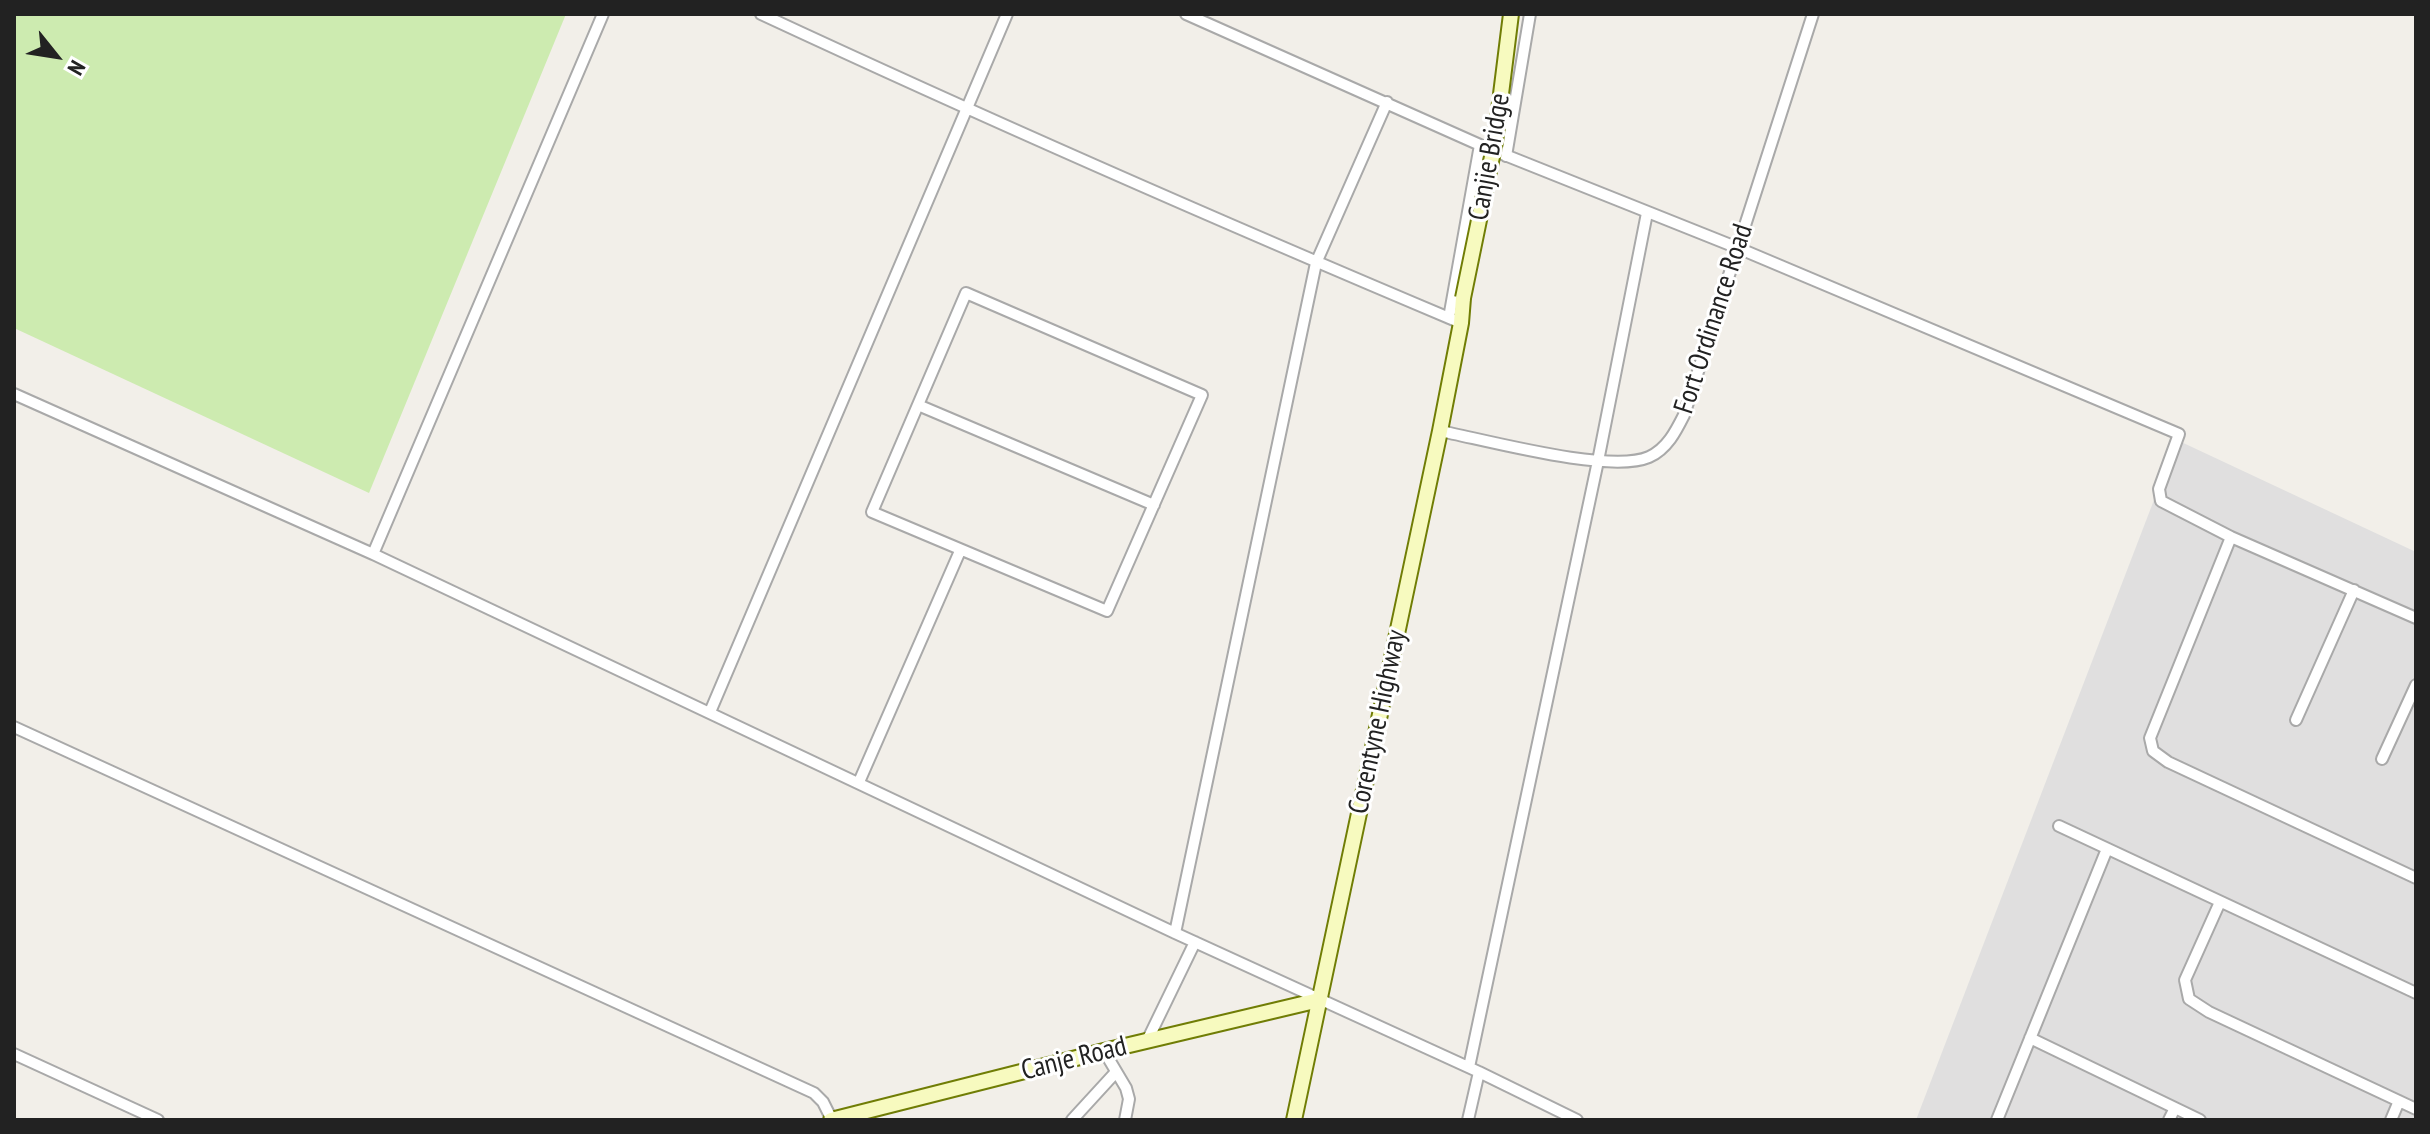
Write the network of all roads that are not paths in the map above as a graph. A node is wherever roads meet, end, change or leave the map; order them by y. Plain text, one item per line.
1 (603, 14) edge
2 (761, 14) edge
3 (1007, 14) edge
4 (1186, 14) edge
5 (1511, 14) edge
6 (1530, 14) edge
7 (1813, 14) edge
8 (1387, 102) junction
9 (966, 110) junction
10 (1480, 145) junction
11 (1506, 156) junction
12 (1647, 213) junction
13 (1738, 248) junction
14 (1316, 263) junction
15 (1455, 320) junction
16 (14, 394) edge
17 (918, 405) junction
18 (1440, 431) junction
19 (1598, 461) junction
20 (1154, 505) junction
21 (2231, 537) junction
22 (960, 551) junction
23 (373, 554) junction
24 (2354, 590) junction
25 (2416, 618) edge
26 (2416, 685) edge
27 (710, 712) junction
28 (2296, 720) dead end
29 (14, 727) edge
30 (2382, 759) dead end
31 (859, 782) junction
32 (2059, 826) dead end
33 (2107, 849) junction
34 (2416, 878) edge
35 (2220, 902) junction
36 (1175, 933) junction
37 (1195, 942) junction
38 (2416, 993) edge
39 (1319, 1000) junction
40 (2030, 1038) junction
41 (1147, 1041) junction
42 (1104, 1051) junction
43 (14, 1054) edge
44 (1474, 1070) junction
45 (1116, 1072) junction
46 (2399, 1101) junction
47 (2175, 1108) junction
48 (2416, 1109) edge
49 (869, 1116) edge
50 (158, 1120) edge
51 (831, 1120) edge
52 (1072, 1120) edge
53 (1125, 1120) edge
54 (1294, 1120) edge
55 (1468, 1120) edge
56 (1577, 1120) edge
57 (1997, 1120) edge
58 (2169, 1120) edge
59 (2200, 1120) edge
60 (2391, 1120) edge

1 - 23 street
2 - 9 street
3 - 9 street
4 - 8 street
5 - 15 main road, Canjie Bridge, bridge
6 - 11 street
7 - 13 street, Fort Ordinance Road
8 - 10 street
8 - 14 street
9 - 14 street
9 - 27 street
10 - 11 street
10 - 15 street
11 - 12 street
12 - 13 street
12 - 19 street
13 - 19 street, Fort Ordinance Road
13 - 21 street
14 - 15 street
14 - 36 street
15 - 18 main road, Corentyne Highway
16 - 23 street
17 - 20 street
17 - 20 street
17 - 22 street
18 - 19 street, Fort Ordinance Road
18 - 39 main road, Corentyne Highway
19 - 44 street
20 - 22 street
21 - 24 street
21 - 34 street
22 - 31 street
23 - 27 street
24 - 25 street
24 - 28 street
26 - 30 street
27 - 31 street
29 - 51 street
31 - 36 street
32 - 33 street
33 - 35 street
33 - 40 street
35 - 38 street
35 - 46 street
36 - 37 street
37 - 39 street
37 - 41 street
39 - 41 main road, Canje Road
39 - 44 street
39 - 54 main road, Corentyne Highway
40 - 47 street
40 - 57 street
41 - 42 main road, Canje Road
42 - 45 street
42 - 49 main road, Canje Road
43 - 50 street
44 - 55 street
44 - 56 street
45 - 52 street
45 - 53 street
46 - 48 street
46 - 60 street
47 - 58 street
47 - 59 street
49 - 51 main road, Canje Road

